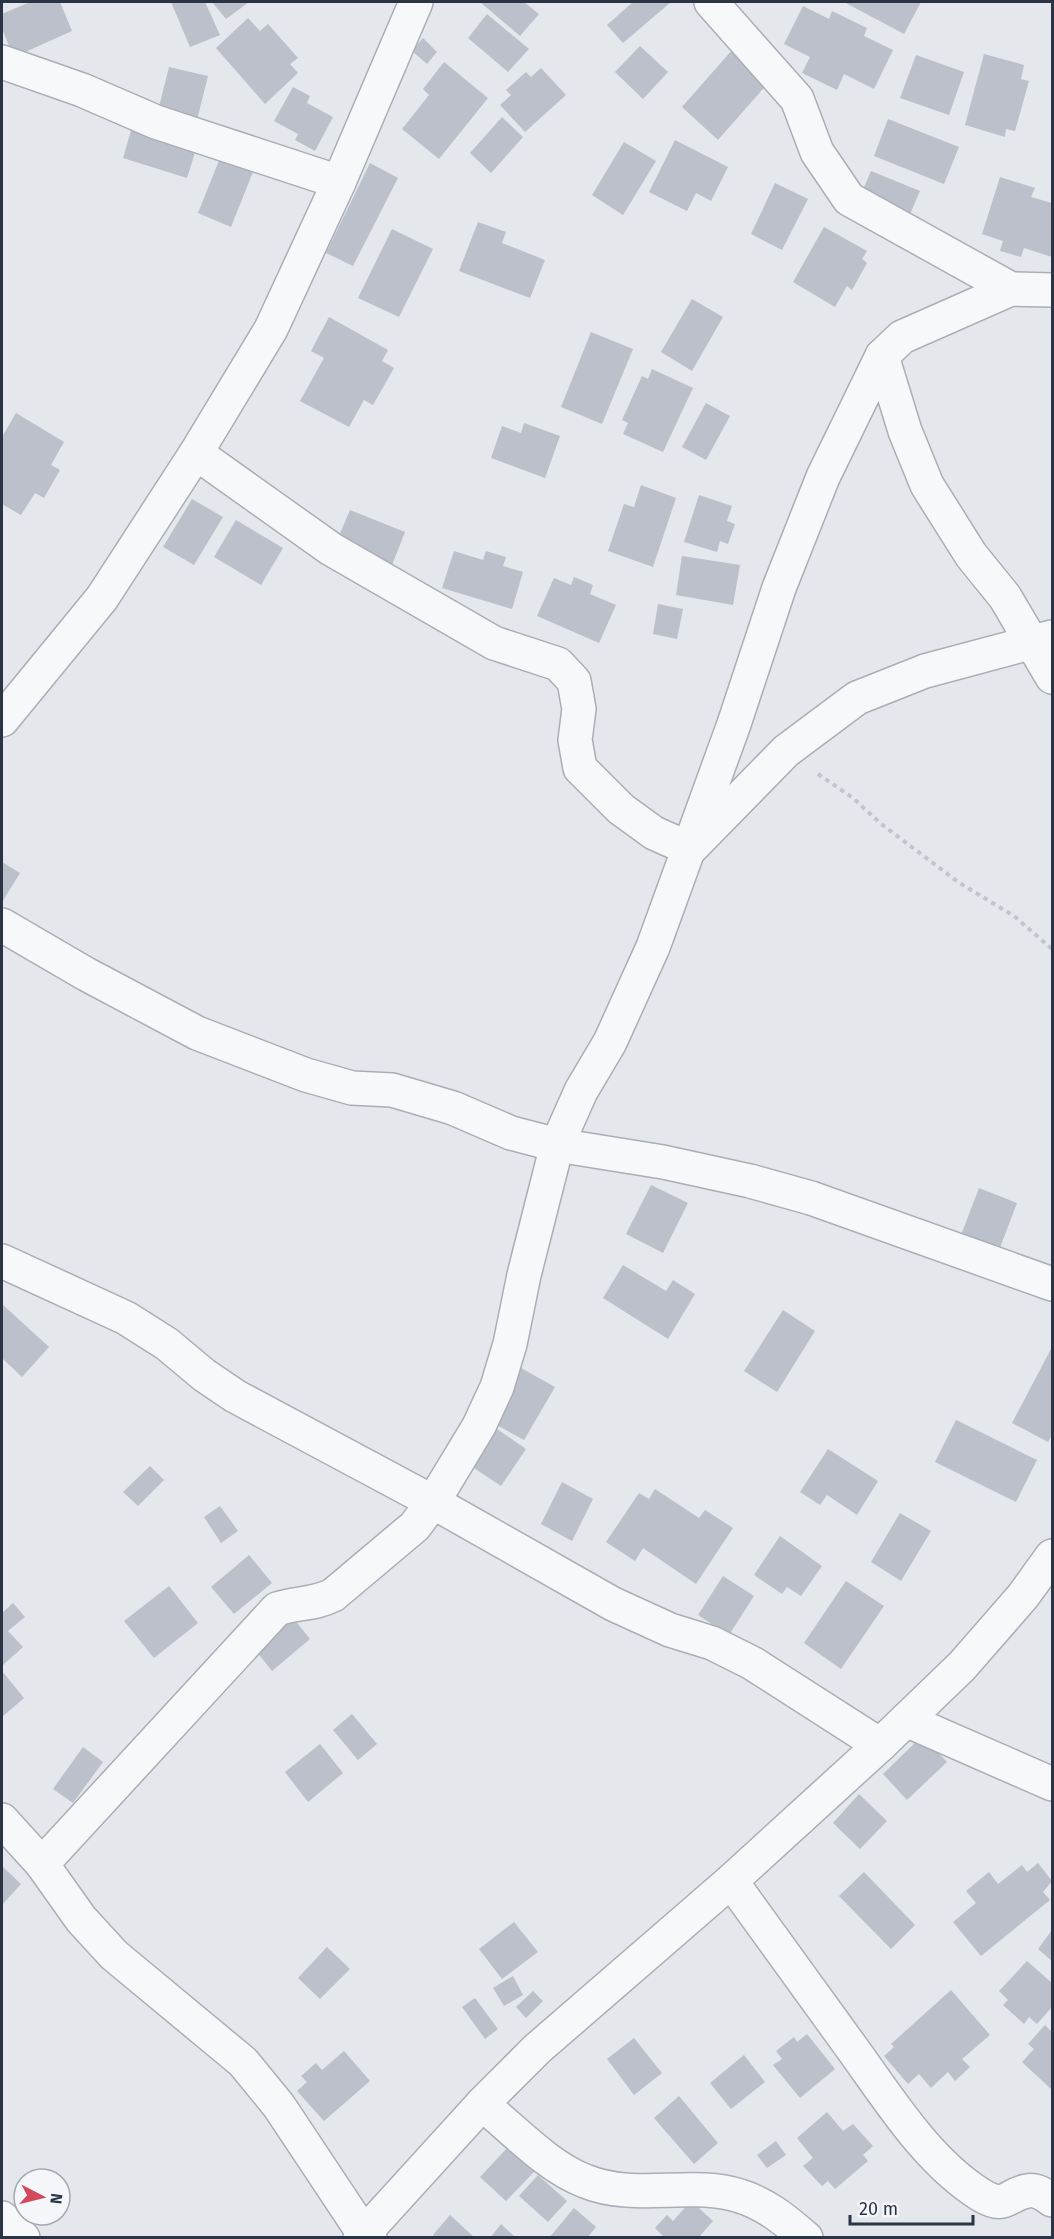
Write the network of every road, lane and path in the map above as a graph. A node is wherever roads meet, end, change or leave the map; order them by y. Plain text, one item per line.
1 (416, 2) edge
2 (711, 2) edge
3 (2, 62) edge
4 (339, 182) junction
5 (1011, 289) junction
6 (1053, 290) edge
7 (882, 357) junction
8 (196, 453) junction
9 (1042, 640) edge
10 (1053, 677) edge
11 (2, 720) edge
12 (786, 751) junction
13 (690, 849) junction
14 (2, 925) edge
15 (1053, 949) edge
16 (557, 1145) junction
17 (2, 1261) edge
18 (1053, 1284) edge
19 (433, 1502) junction
20 (1053, 1556) edge
21 (906, 1720) junction
22 (880, 1745) junction
23 (1053, 1784) edge
24 (2, 1820) edge
25 (42, 1864) junction
26 (730, 1881) junction
27 (482, 2104) junction
28 (1053, 2200) edge
29 (2, 2218) edge
30 (365, 2236) edge
31 (23, 2238) edge
32 (806, 2238) edge

1 - 4 street
2 - 5 street
3 - 4 street
4 - 8 street
5 - 6 street
5 - 7 street
7 - 9 street
7 - 13 street
8 - 11 street
8 - 13 street
9 - 10 street
9 - 12 street
12 - 13 street
12 - 15 path
13 - 16 street
14 - 16 street
16 - 18 street
16 - 19 street
17 - 19 street
19 - 22 street
19 - 25 street
20 - 21 street
21 - 22 street
21 - 23 street
22 - 26 street
24 - 25 street
25 - 30 street
26 - 27 street
26 - 28 street
27 - 30 street
27 - 32 street
29 - 31 street

